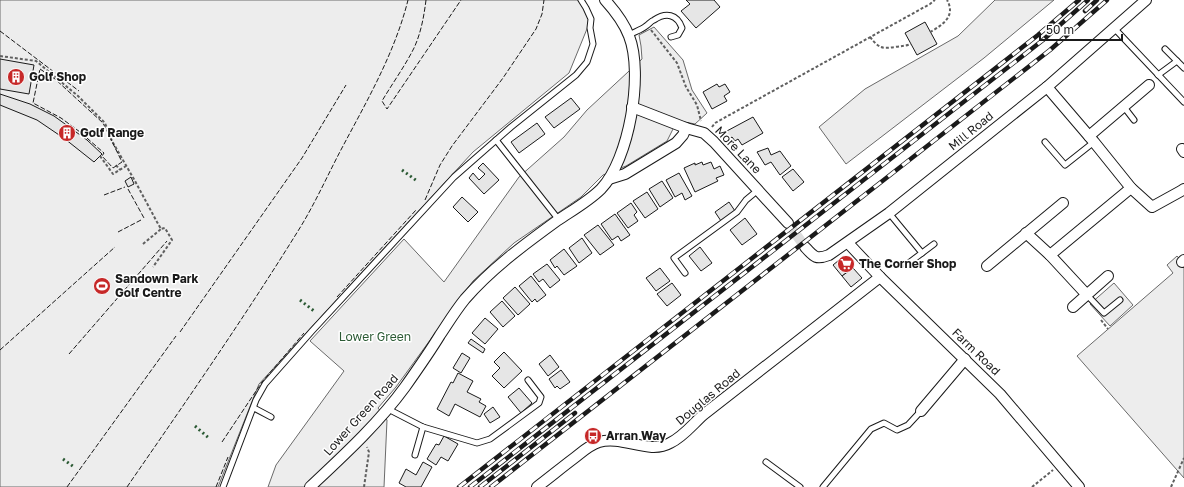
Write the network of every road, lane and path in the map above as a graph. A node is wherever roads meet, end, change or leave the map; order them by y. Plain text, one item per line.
1 (581, 0) edge
2 (605, 0) edge
3 (935, 0) edge
4 (947, 0) edge
5 (1146, 0) edge
6 (646, 26) junction
7 (1114, 28) junction
8 (930, 32) dead end
9 (629, 35) junction
10 (671, 37) dead end
11 (870, 37) junction
12 (911, 44) dead end
13 (1165, 48) dead end
14 (0, 56) edge
15 (1177, 61) junction
16 (1184, 68) edge
17 (1158, 75) junction
18 (1149, 85) dead end
19 (1047, 87) junction
20 (1184, 102) edge
21 (1124, 106) junction
22 (632, 107) junction
23 (1134, 120) dead end
24 (686, 128) junction
25 (704, 133) junction
26 (1091, 139) junction
27 (496, 140) junction
28 (1045, 142) dead end
29 (100, 156) dead end
30 (116, 165) dead end
31 (126, 166) junction
32 (120, 170) junction
33 (609, 179) junction
34 (1132, 188) junction
35 (758, 190) junction
36 (1183, 191) edge
37 (1063, 203) dead end
38 (889, 213) junction
39 (559, 220) junction
40 (788, 223) tunnel mouth
41 (161, 229) junction
42 (1026, 233) junction
43 (848, 243) junction
44 (143, 244) dead end
45 (934, 244) dead end
46 (805, 247) tunnel mouth
47 (922, 253) junction
48 (1050, 255) junction
49 (906, 265) dead end
50 (987, 266) dead end
51 (153, 267) dead end
52 (685, 273) dead end
53 (1108, 276) dead end
54 (880, 277) junction
55 (1087, 295) junction
56 (1120, 300) dead end
57 (1073, 308) dead end
58 (965, 359) junction
59 (528, 380) dead end
60 (254, 408) junction
61 (388, 409) junction
62 (921, 411) joint
63 (271, 417) dead end
64 (423, 427) junction
65 (362, 436) junction
66 (415, 455) dead end
67 (1184, 458) edge
68 (766, 462) dead end
69 (1060, 464) junction
70 (1179, 468) junction
71 (1184, 470) edge
72 (223, 487) edge
73 (310, 487) edge
74 (364, 487) edge
75 (537, 487) edge
76 (800, 487) edge
77 (823, 487) edge
78 (1032, 487) edge
79 (1079, 487) edge
80 (1171, 487) edge

1 - 27 lane
2 - 9 street
3 - 11 path
4 - 8 path
5 - 7 street, Mill Road
6 - 9 lane
6 - 10 lane
6 - 25 path
7 - 17 lane
7 - 19 street, Mill Road
9 - 22 street
11 - 12 path
11 - 25 path
13 - 15 lane
14 - 31 path
15 - 16 lane
15 - 17 lane
17 - 20 lane
18 - 21 street
19 - 26 street
19 - 38 street, Mill Road
21 - 23 lane
21 - 26 street
22 - 24 street, More Lane
22 - 33 street
24 - 25 street, More Lane
24 - 33 street
25 - 35 street, More Lane
26 - 28 lane
26 - 34 street
27 - 39 lane
27 - 60 lane
29 - 32 path
30 - 32 path
31 - 32 path
31 - 41 path
33 - 39 street
34 - 36 street
34 - 48 street
35 - 40 street, More Lane
35 - 52 lane
37 - 42 street
38 - 43 street, Mill Road
38 - 47 lane
39 - 61 street, Lower Green Road
41 - 44 path
41 - 51 path
42 - 48 street
42 - 50 street
43 - 46 street, Mill Road
43 - 54 street, Farm Road
45 - 47 lane
47 - 49 lane
48 - 55 street
53 - 55 street
54 - 58 street, Farm Road
54 - 75 street, Douglas Road
55 - 56 lane
55 - 57 street
58 - 62 street
58 - 69 street, Farm Road
59 - 64 lane
60 - 63 lane
60 - 72 lane
61 - 64 lane
61 - 65 street, Lower Green Road
62 - 77 lane
64 - 66 lane
65 - 73 street, Lower Green Road
65 - 74 path
67 - 70 path
68 - 76 lane
69 - 78 path
69 - 79 street, Farm Road
70 - 71 path
70 - 80 path

